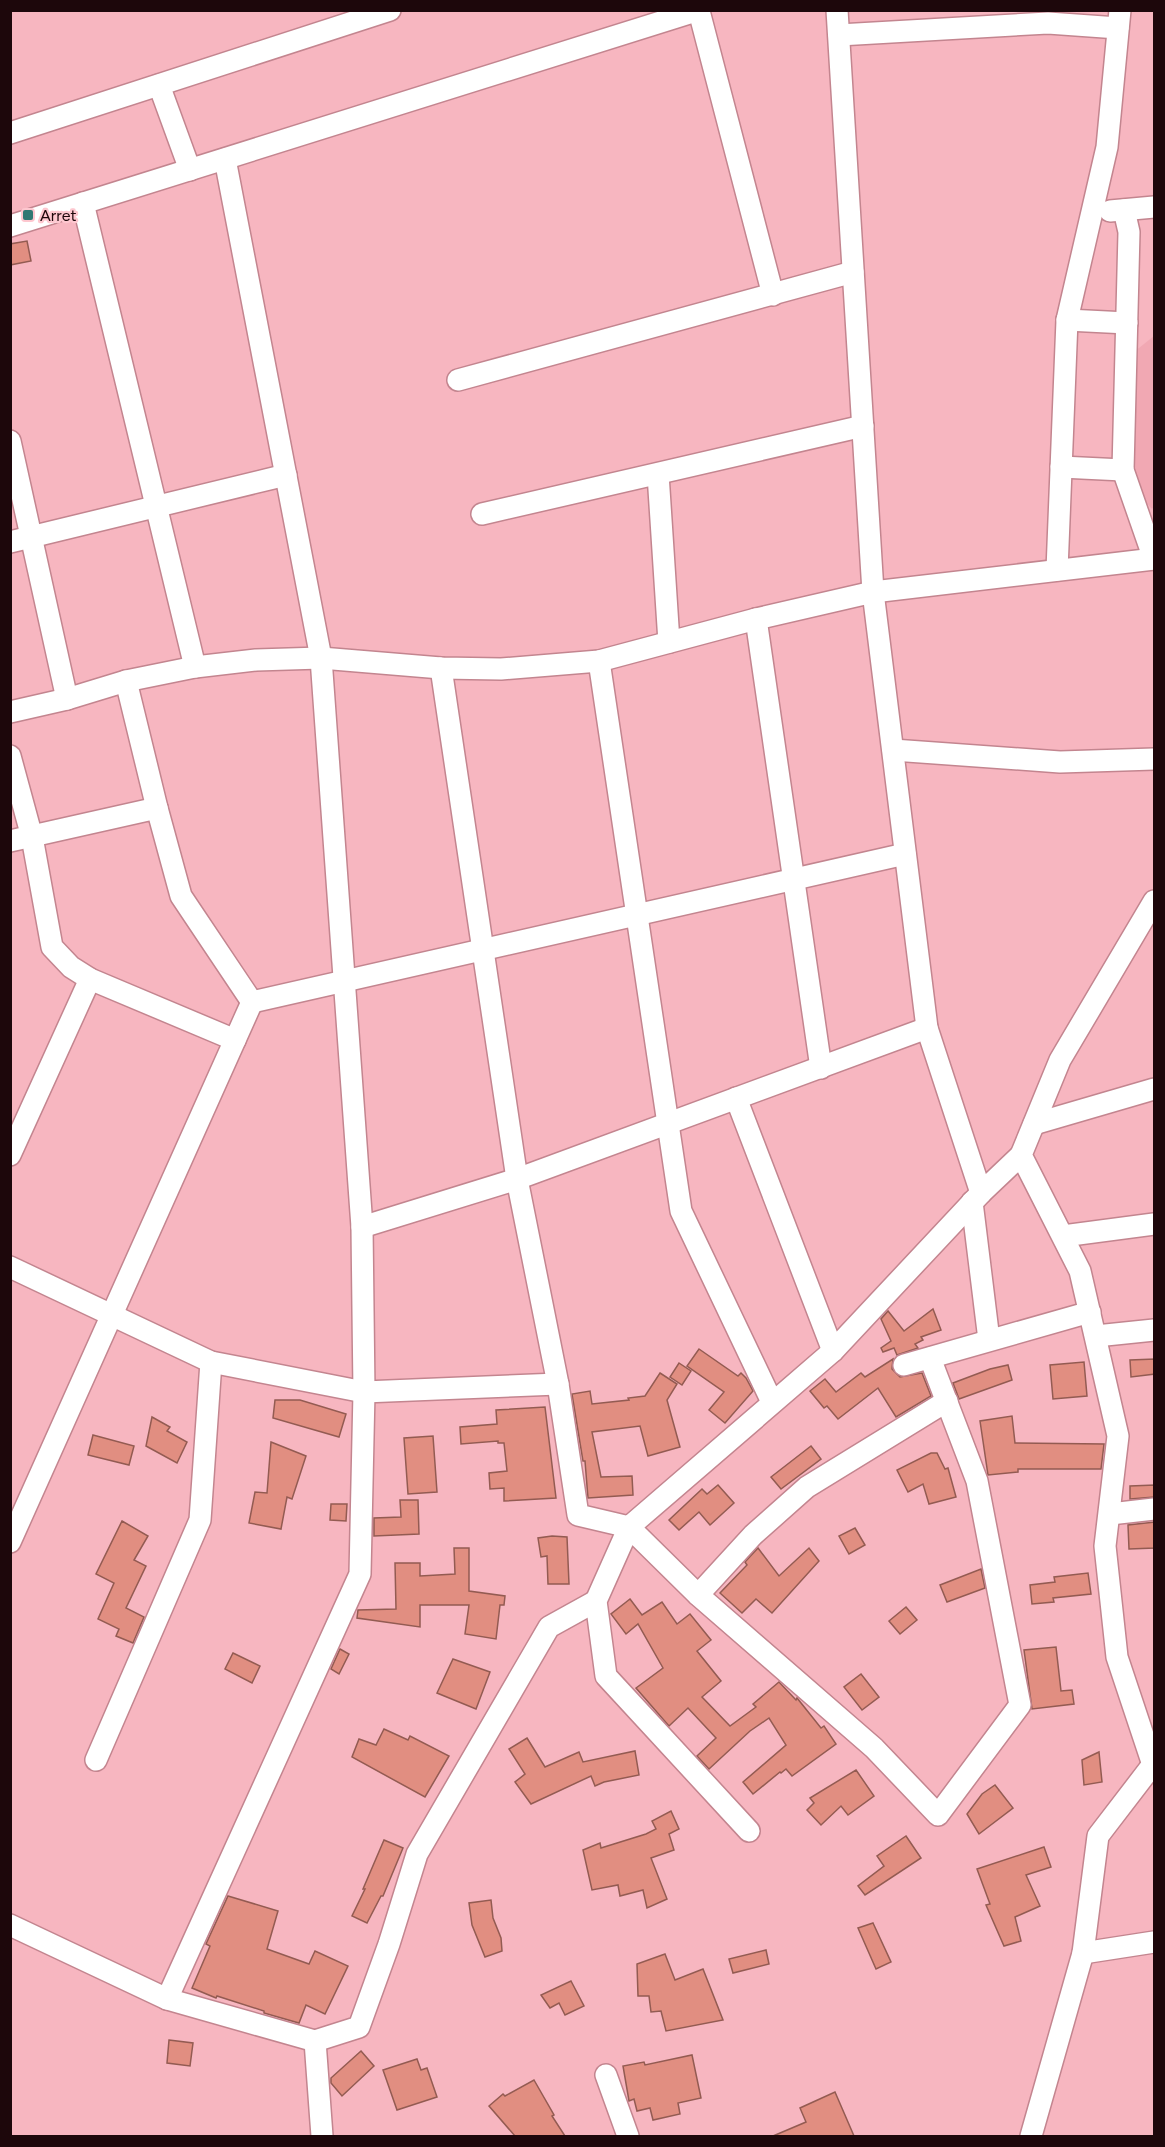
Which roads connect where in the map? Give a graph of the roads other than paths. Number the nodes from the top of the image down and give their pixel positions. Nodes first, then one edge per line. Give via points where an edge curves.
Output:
1 (390, 10) edge
2 (837, 10) edge
3 (699, 11) edge
4 (1119, 19) edge
5 (839, 35) junction
6 (159, 85) junction
7 (10, 133) edge
8 (225, 159) junction
9 (190, 170) junction
10 (83, 203) junction
11 (1155, 207) edge
12 (1124, 210) junction
13 (1091, 213) junction
14 (10, 226) edge
15 (854, 272) junction
16 (773, 295) junction
17 (1067, 320) junction
18 (1127, 323) junction
19 (458, 380) dead end
20 (863, 426) junction
21 (10, 441) edge
22 (1061, 467) junction
23 (1123, 470) junction
24 (658, 474) junction
25 (286, 476) junction
26 (156, 507) junction
27 (482, 514) dead end
28 (32, 537) junction
29 (10, 542) edge
30 (1155, 559) edge
31 (1057, 570) junction
32 (873, 592) junction
33 (756, 619) junction
34 (669, 642) junction
35 (321, 658) junction
36 (599, 661) junction
37 (195, 668) junction
38 (441, 668) junction
39 (126, 681) junction
40 (67, 699) junction
41 (10, 712) edge
42 (893, 750) junction
43 (10, 756) edge
44 (1155, 759) edge
45 (157, 808) junction
46 (32, 837) junction
47 (10, 841) edge
48 (905, 854) junction
49 (794, 879) junction
50 (1155, 901) edge
51 (637, 915) junction
52 (483, 950) junction
53 (90, 979) junction
54 (344, 981) junction
55 (252, 1002) junction
56 (927, 1028) junction
57 (235, 1040) junction
58 (820, 1068) junction
59 (1155, 1089) edge
60 (736, 1098) junction
61 (669, 1123) junction
62 (1034, 1124) junction
63 (10, 1155) edge
64 (1021, 1155) junction
65 (517, 1179) junction
66 (977, 1197) junction
67 (1155, 1224) edge
68 (362, 1227) junction
69 (1063, 1236) junction
70 (10, 1267) edge
71 (1090, 1311) junction
72 (112, 1315) junction
73 (1155, 1330) edge
74 (1096, 1336) junction
75 (989, 1341) junction
76 (833, 1351) junction
77 (930, 1358) junction
78 (211, 1362) junction
79 (904, 1365) dead end
80 (558, 1384) junction
81 (364, 1392) junction
82 (947, 1401) junction
83 (772, 1402) junction
84 (1155, 1509) edge
85 (1110, 1514) junction
86 (629, 1527) junction
87 (10, 1542) edge
88 (698, 1595) junction
89 (596, 1601) junction
90 (96, 1760) dead end
91 (1154, 1764) edge
92 (749, 1831) dead end
93 (13, 1934) edge
94 (1155, 1942) edge
95 (1083, 1953) junction
96 (167, 1999) junction
97 (315, 2042) junction
98 (606, 2075) dead end
99 (322, 2136) edge
100 (628, 2136) edge
101 (1031, 2136) edge

1 - 6 street
2 - 5 street
3 - 8 street
3 - 16 street
4 - 5 street
4 - 13 street via 1107,147
5 - 15 street
6 - 7 street
6 - 9 street
8 - 9 street
8 - 25 street
9 - 10 street
10 - 14 street
10 - 26 street
11 - 12 street
12 - 13 street
12 - 18 street via 1130,232
13 - 17 street
15 - 16 street
15 - 20 street
16 - 19 street
17 - 18 street
17 - 22 street
18 - 23 street
20 - 24 street
20 - 32 street
21 - 28 street
22 - 23 street
22 - 31 street
23 - 30 street
24 - 27 street
24 - 34 street
25 - 26 street
25 - 35 street
26 - 28 street
26 - 37 street
28 - 29 street
28 - 40 street
30 - 31 street
31 - 32 street
32 - 33 street
32 - 42 street
33 - 34 street
33 - 49 street
34 - 36 street
35 - 37 street via 256,660
35 - 38 street
35 - 54 street
36 - 38 street via 501,669
36 - 51 street
37 - 39 street
38 - 52 street
39 - 40 street
39 - 45 street
40 - 41 street
42 - 44 street via 1060,762
42 - 48 street
43 - 46 street
45 - 46 street
45 - 55 street via 181,897
46 - 47 street
46 - 53 street via 52,947
48 - 49 street
48 - 56 street
49 - 51 street
49 - 58 street
50 - 62 street via 1060,1060
51 - 52 street
51 - 61 street
52 - 54 street
52 - 65 street
53 - 57 street
53 - 63 street
54 - 55 street
54 - 68 street
55 - 57 street
56 - 58 street
56 - 66 street
57 - 72 street
58 - 60 street
59 - 62 street
60 - 61 street
60 - 76 street
61 - 65 street
61 - 83 street via 681,1211
62 - 64 street
64 - 66 street
64 - 69 street
65 - 68 street
65 - 80 street
66 - 75 street
66 - 76 street
67 - 69 street
68 - 81 street
69 - 71 street via 1080,1271
70 - 72 street
71 - 74 street
71 - 75 street
72 - 78 street
72 - 87 street
73 - 74 street
74 - 85 street via 1118,1436
75 - 77 street
76 - 83 street
77 - 79 street
77 - 82 street
78 - 81 street
78 - 90 street via 200,1520
80 - 81 street
80 - 86 street via 578,1515
81 - 96 street via 360,1574
82 - 88 street via 807,1487 753,1535
82 - 88 street via 977,1481 1020,1705 938,1815 874,1748
83 - 86 street
84 - 85 street
85 - 91 street via 1105,1546 1117,1657
86 - 88 street
86 - 89 street
89 - 92 street via 606,1676
89 - 97 street via 549,1627 417,1854 358,2027
91 - 95 street via 1098,1836
93 - 96 street
94 - 95 street
95 - 101 street
96 - 97 street
97 - 99 street
98 - 100 street

